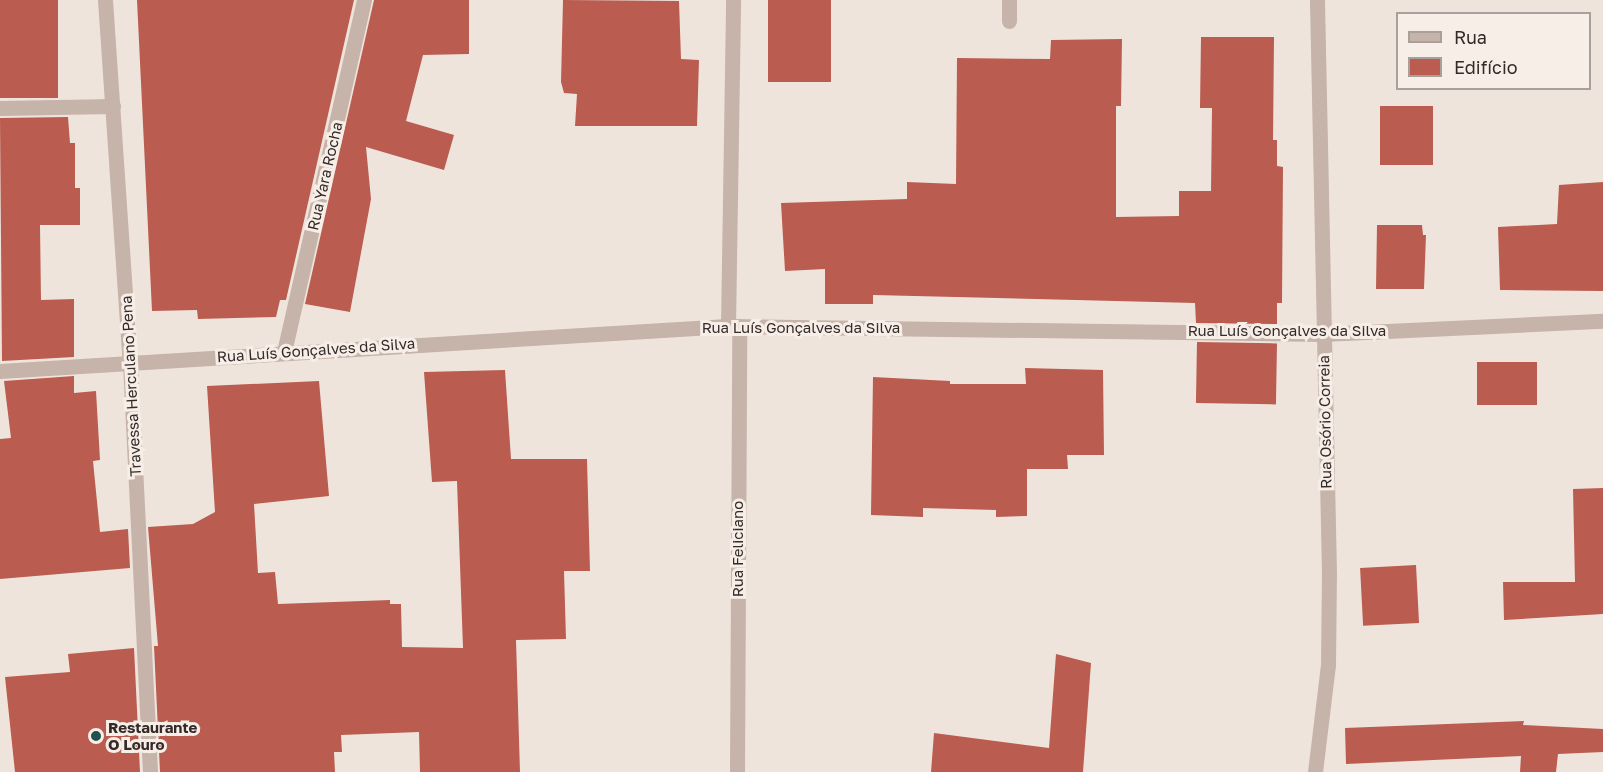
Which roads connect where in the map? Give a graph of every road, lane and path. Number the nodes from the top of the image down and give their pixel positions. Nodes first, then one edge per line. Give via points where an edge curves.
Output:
1 (105, 0) edge
2 (364, 0) edge
3 (733, 0) edge
4 (1009, 0) edge
5 (1317, 0) edge
6 (1009, 21) dead end
7 (114, 106) junction
8 (0, 108) edge
9 (1603, 321) edge
10 (734, 326) junction
11 (1323, 334) junction
12 (284, 352) junction
13 (130, 363) junction
14 (0, 371) edge
15 (150, 772) edge
16 (737, 772) edge
17 (1315, 772) edge

1 - 7 street, Travessa Herculano Pena
2 - 12 street, Rua Yara Rocha
3 - 10 street, Rua Feliciano
4 - 6 street
5 - 11 street, Rua Osório Correia
7 - 8 street
7 - 13 street, Travessa Herculano Pena
9 - 11 street, Rua Luís Gonçalves da Silva
10 - 11 street, Rua Luís Gonçalves da Silva
10 - 12 street, Rua Luís Gonçalves da Silva
10 - 16 street, Rua Feliciano
11 - 17 street, Rua Osório Correia via 1328,665
12 - 13 street, Rua Luís Gonçalves da Silva
13 - 14 street, Rua Luís Gonçalves da Silva
13 - 15 street, Travessa Herculano Pena

